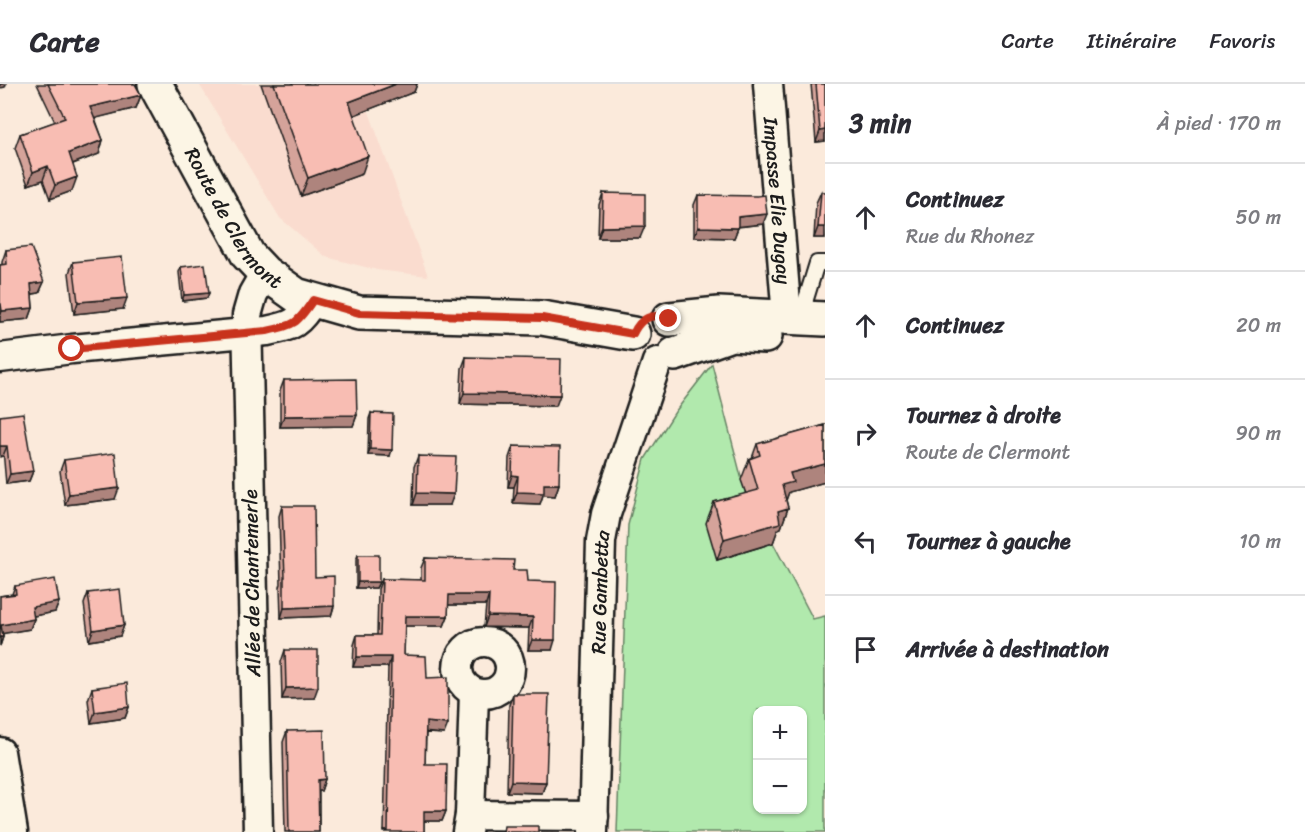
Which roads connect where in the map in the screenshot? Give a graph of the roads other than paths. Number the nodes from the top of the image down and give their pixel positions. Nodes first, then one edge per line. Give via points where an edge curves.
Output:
1 (155, 84) edge
2 (768, 84) edge
3 (825, 263) edge
4 (265, 273) junction
5 (313, 300) junction
6 (669, 319) junction
7 (810, 323) edge
8 (247, 333) junction
9 (633, 334) junction
10 (0, 358) edge
11 (666, 358) junction
12 (474, 693) dead end
13 (0, 752) edge
14 (468, 824) edge
15 (594, 824) edge
16 (14, 832) edge
17 (258, 832) edge

1 - 4 main road, Route de Clermont via 248,255
2 - 7 street, Impasse Elie Dugay
3 - 7 lane via 817,263 806,299
4 - 5 main road, Route de Clermont via 296,295
4 - 8 street, Allée de Chantemerle via 253,294
5 - 8 street via 301,318 288,326
5 - 9 main road, Route de Clermont via 359,313 542,318
6 - 7 main road via 719,314
6 - 9 main road via 647,317
6 - 11 main road via 680,339 679,347
7 - 11 main road via 731,333
8 - 10 street
8 - 17 street, Allée de Chantemerle
9 - 11 main road via 635,348 644,358
11 - 15 street, Rue Gambetta via 606,514 601,541
12 - 14 street
13 - 16 street
14 - 15 street

